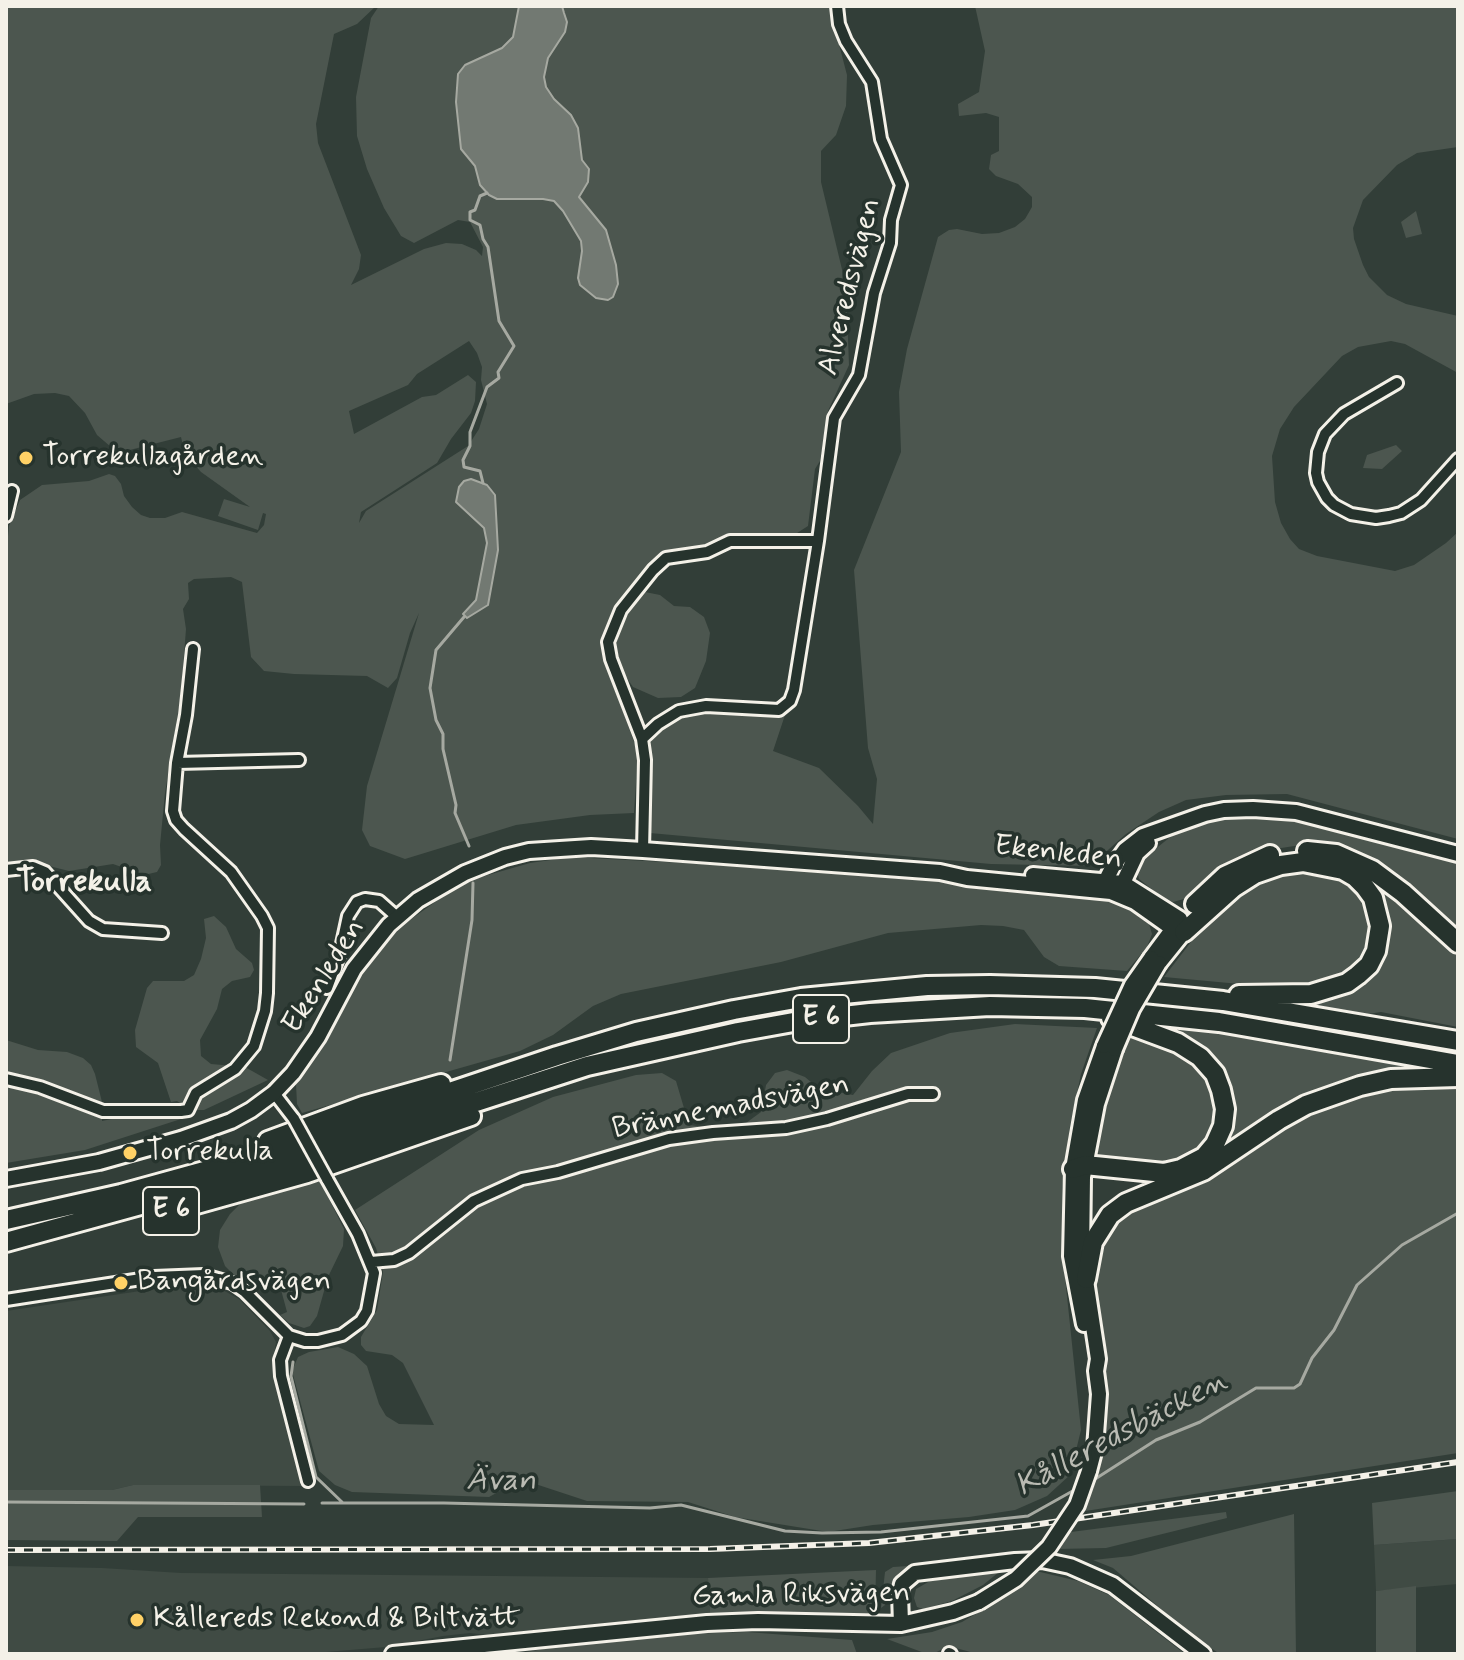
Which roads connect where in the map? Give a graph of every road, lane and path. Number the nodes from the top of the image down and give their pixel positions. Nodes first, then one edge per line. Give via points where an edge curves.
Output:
1 (837, 6) edge
2 (1397, 383) dead end
3 (1458, 459) edge
4 (12, 491) dead end
5 (6, 516) edge
6 (818, 541) junction
7 (193, 649) dead end
8 (642, 739) junction
9 (299, 760) dead end
10 (177, 763) junction
11 (643, 850) junction
12 (1458, 854) edge
13 (6, 870) edge
14 (1113, 885) junction
15 (397, 917) junction
16 (1179, 927) junction
17 (162, 933) dead end
18 (1458, 943) edge
19 (327, 988) dead end
20 (1173, 996) junction
21 (1085, 1008) junction
22 (1458, 1041) edge
23 (1458, 1064) edge
24 (1458, 1077) edge
25 (6, 1079) edge
26 (274, 1093) junction
27 (933, 1094) dead end
28 (1081, 1170) junction
29 (6, 1179) edge
30 (1168, 1184) junction
31 (6, 1220) edge
32 (6, 1242) edge
33 (371, 1262) junction
34 (1086, 1279) junction
35 (6, 1300) edge
36 (289, 1336) junction
37 (1096, 1371) junction
38 (308, 1481) dead end
39 (901, 1624) junction
40 (1200, 1653) edge
41 (393, 1654) edge

1 - 6 street, Alveredsvägen via 846,41 872,82 881,139 901,185 859,375 834,418
2 - 3 street via 1344,414 1325,434 1316,473 1327,498 1351,514 1376,518 1401,513 1421,500
4 - 5 street
6 - 8 street, Alveredsvägen via 794,690 785,708 690,708 669,716
6 - 8 street via 730,541 699,555 666,558 653,570 621,610 608,642
7 - 10 street
8 - 11 street
9 - 10 street
10 - 25 street via 176,820 231,872 268,928 265,1011 251,1052 235,1069 196,1093 188,1110 181,1111 103,1111
11 - 14 street, Ekenleden
11 - 15 street, Ekenleden via 558,847 505,857 440,887
12 - 14 street via 1332,820 1271,809 1224,810 1161,830
13 - 17 street via 33,867 45,872 89,921 103,929
14 - 16 street, Ekenleden
15 - 19 street via 373,898 357,902
15 - 26 street, Ekenleden via 363,955 305,1057
16 - 18 highway via 1225,876 1246,864 1290,851 1315,852 1336,854 1372,870
16 - 20 highway via 1255,874 1303,862 1355,877 1373,898 1380,926 1369,965 1330,989 1311,994
16 - 28 street, Gamla Riksvägen, bridge via 1155,960 1109,1048
20 - 22 highway, E 6
20 - 31 highway, E 6 via 990,985 875,990 734,1010 557,1056 259,1156
21 - 23 highway, E 6 via 1219,1022
21 - 28 highway via 1178,1043 1200,1057 1215,1074 1225,1109 1215,1144 1181,1169
21 - 32 highway, E 6 via 990,1006 856,1014 738,1032 587,1066 461,1120 222,1198
24 - 30 highway via 1391,1079 1331,1095 1279,1120 1203,1171
26 - 29 street, Ekenleden via 231,1121 198,1134 99,1162
26 - 33 street, bridge via 294,1119
27 - 33 street, Brännemadsvägen via 908,1094 786,1128 669,1139 522,1179 474,1201 409,1253
28 - 30 highway
28 - 34 street, Gamla Riksvägen
28 - 37 street, Gamla Riksvägen via 1071,1256
30 - 34 highway via 1110,1215 1093,1242
33 - 36 street via 372,1297 361,1321 330,1339
34 - 37 street, Gamla Riksvägen
35 - 36 street via 154,1277 204,1275 232,1283
36 - 38 street via 280,1360 281,1376
37 - 39 street, Gamla Riksvägen, bridge via 1099,1410 1089,1471 1077,1505 1049,1547 1016,1579 979,1602
39 - 40 street via 902,1584 915,1573 1042,1560 1113,1585
39 - 41 street, Gamla Riksvägen via 707,1623

